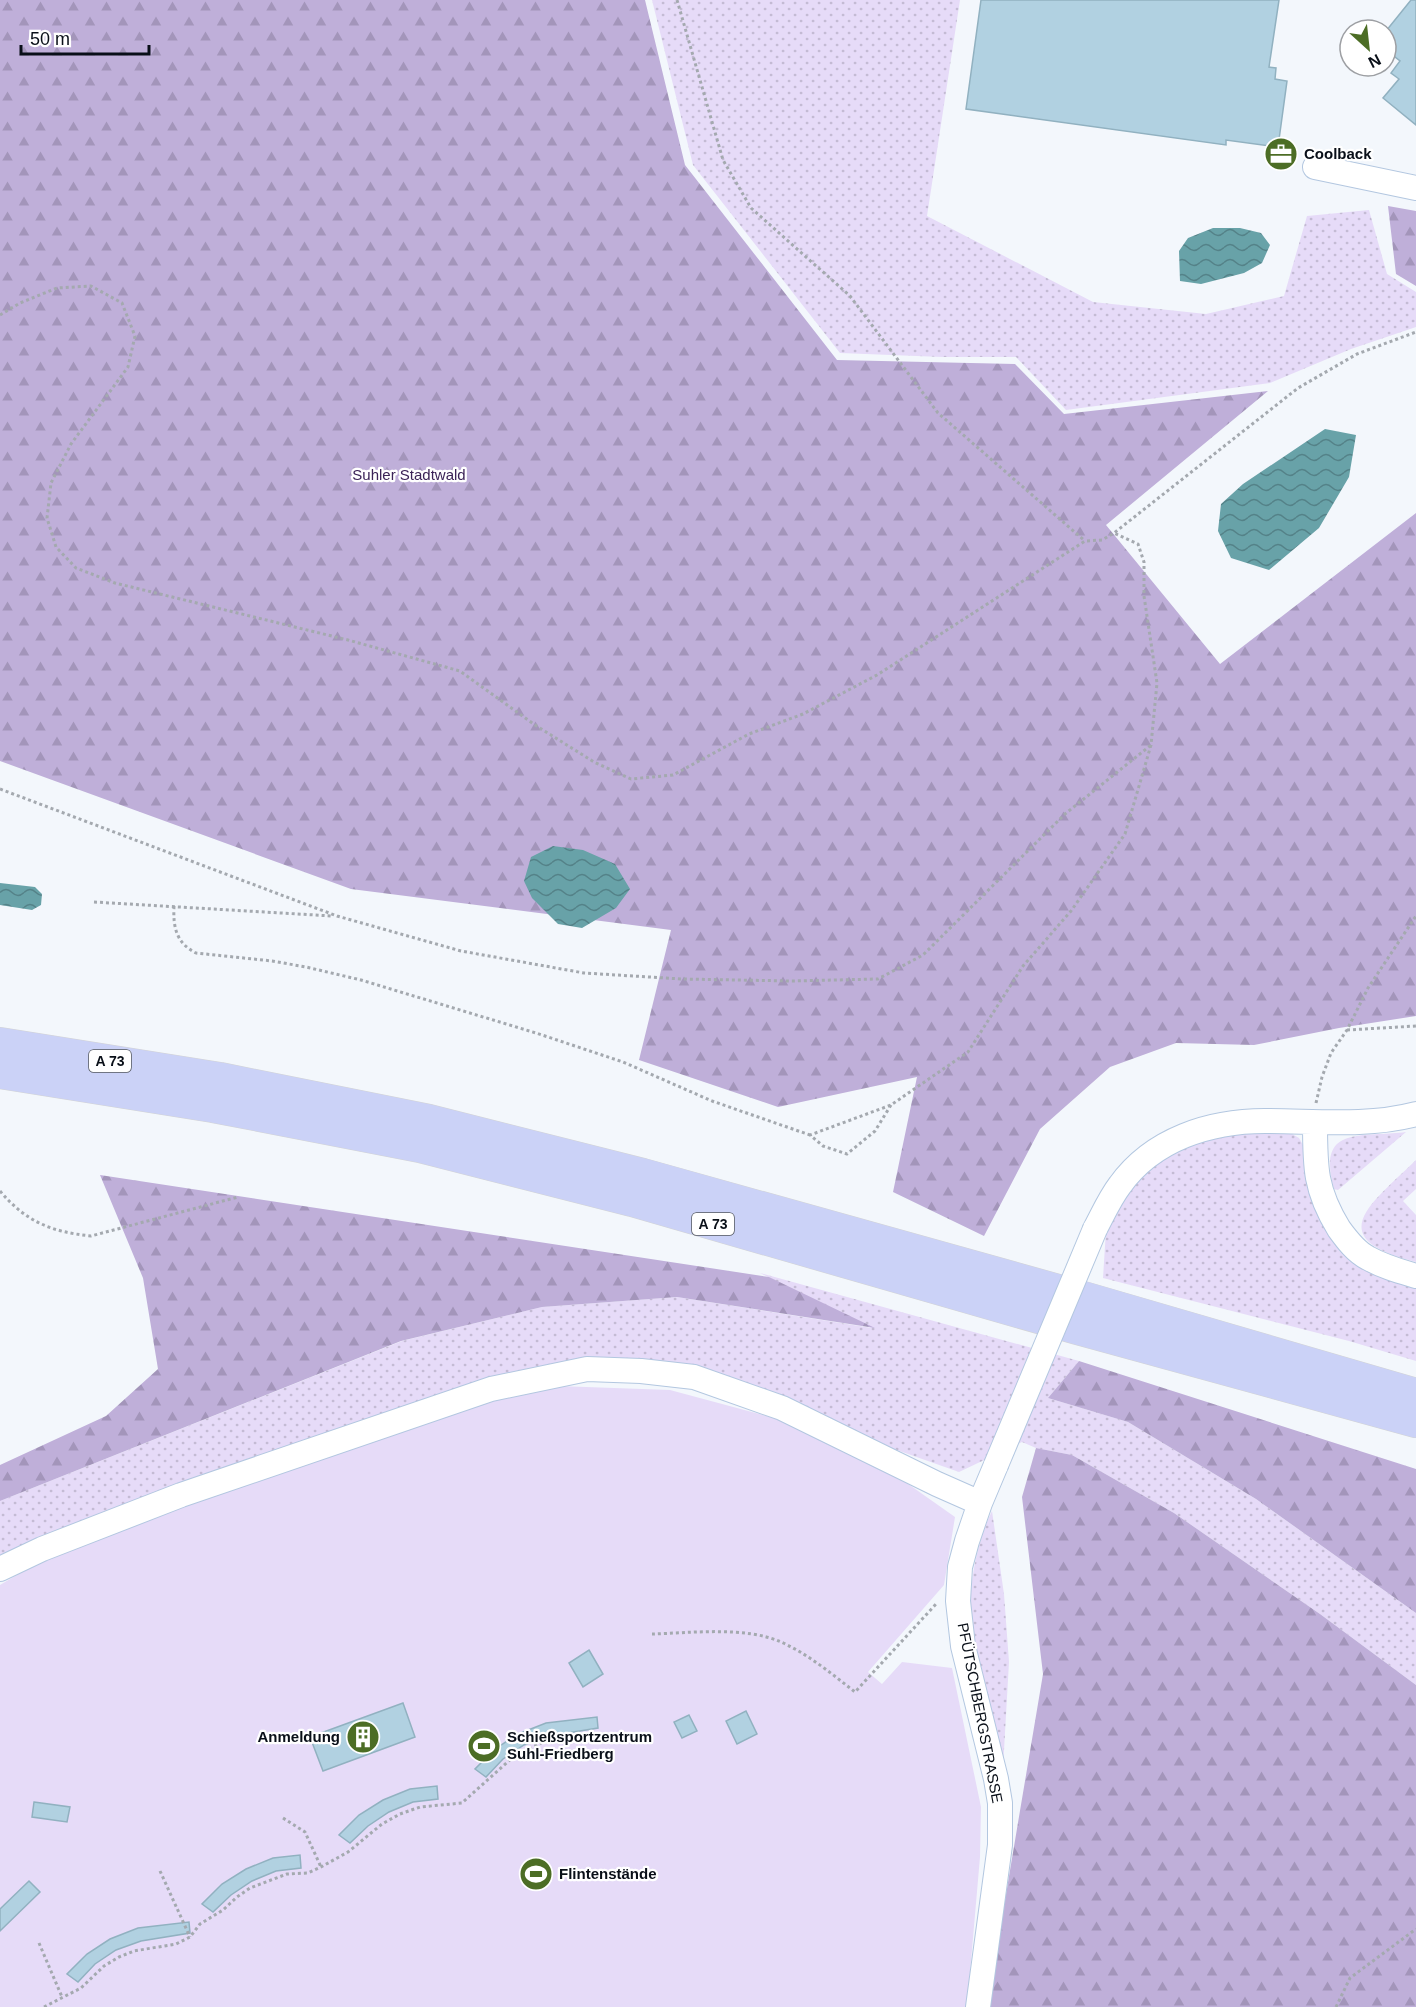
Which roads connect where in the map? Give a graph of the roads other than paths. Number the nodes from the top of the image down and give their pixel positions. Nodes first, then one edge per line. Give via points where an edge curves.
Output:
1 (1315, 167) dead end
2 (1416, 188) edge
3 (0, 1044) edge
4 (0, 1072) edge
5 (1416, 1114) edge
6 (1315, 1123) junction
7 (1416, 1276) edge
8 (1416, 1395) edge
9 (1416, 1421) edge
10 (980, 1503) junction
11 (0, 1569) edge
12 (978, 2007) edge

1 - 2 street
3 - 8 highway, A 73 via 220,1079 429,1121 644,1174
4 - 9 highway, A 73 via 213,1106 420,1146 632,1200
5 - 6 street, PFÜTSCHBERGSTRASSE via 1367,1123
6 - 7 street via 1315,1162 1321,1196 1346,1240 1366,1257
6 - 10 street, PFÜTSCHBERGSTRASSE, bridge via 1263,1121 1204,1128 1181,1136 1137,1164 1095,1229
10 - 11 street via 782,1408 694,1377 587,1369 491,1389 181,1495
10 - 12 street, PFÜTSCHBERGSTRASSE via 962,1558 958,1601 963,1646 1000,1803 1000,1845

